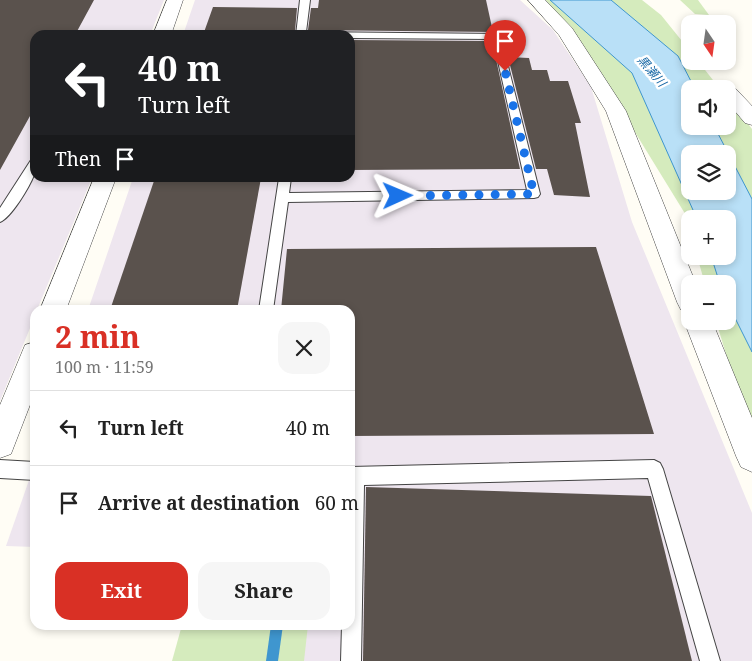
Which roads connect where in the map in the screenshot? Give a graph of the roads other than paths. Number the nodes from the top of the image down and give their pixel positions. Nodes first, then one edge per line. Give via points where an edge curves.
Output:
1 (176, 0) edge
2 (305, 0) edge
3 (536, 0) edge
4 (164, 30) edge
5 (302, 30) edge
6 (355, 35) edge
7 (736, 101) edge
8 (752, 118) edge
9 (30, 171) edge
10 (103, 182) edge
11 (284, 182) edge
12 (282, 198) junction
13 (0, 217) edge
14 (681, 279) edge
15 (55, 305) edge
16 (267, 305) edge
17 (702, 330) edge
18 (30, 367) edge
19 (0, 443) edge
20 (752, 456) edge
21 (0, 469) edge
22 (30, 471) edge
23 (355, 476) edge
24 (351, 630) edge
25 (351, 661) edge
26 (710, 661) edge

1 - 4 street
2 - 5 lane
3 - 14 street via 566,32 616,111
6 - 12 lane via 496,36 534,194
7 - 8 street
9 - 13 lane
10 - 15 street
11 - 12 lane
12 - 16 lane
17 - 20 street
18 - 19 street
21 - 22 lane
23 - 26 lane via 654,469
24 - 25 lane

